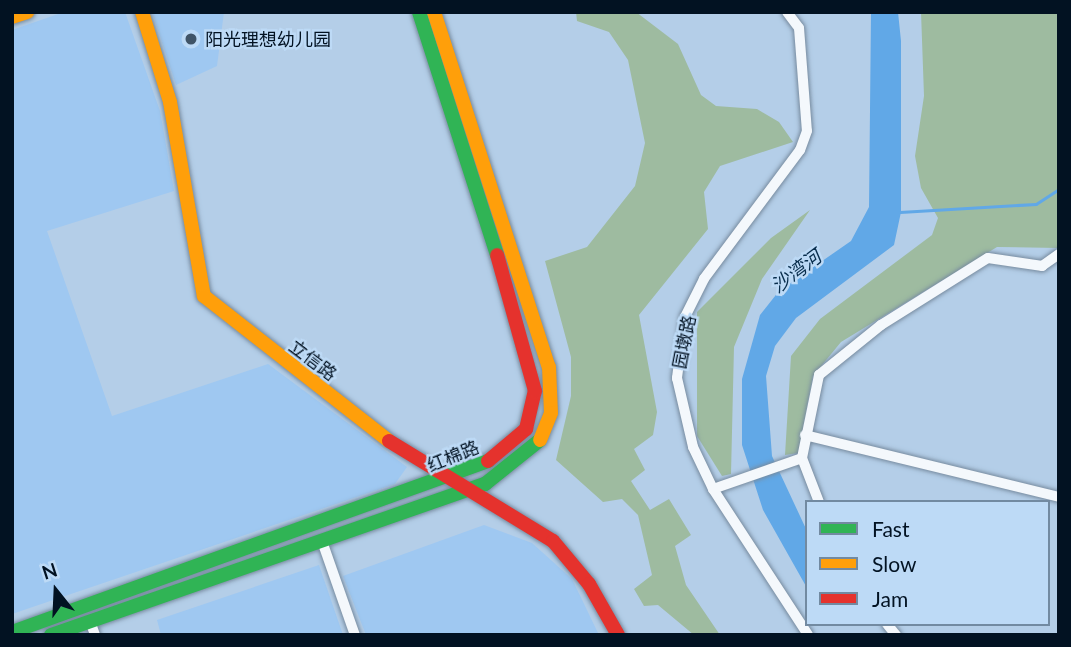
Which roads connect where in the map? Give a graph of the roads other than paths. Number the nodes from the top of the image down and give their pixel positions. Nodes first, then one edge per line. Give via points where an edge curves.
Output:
1 (27, 12) edge
2 (142, 12) edge
3 (419, 12) edge
4 (434, 12) edge
5 (787, 12) edge
6 (12, 17) edge
7 (1059, 254) edge
8 (805, 435) junction
9 (802, 458) junction
10 (446, 481) junction
11 (713, 489) junction
12 (463, 492) junction
13 (1059, 497) edge
14 (818, 500) edge
15 (323, 541) junction
16 (93, 628) edge
17 (12, 632) edge
18 (51, 635) edge
19 (355, 635) edge
20 (618, 635) edge
21 (808, 635) edge

1 - 6 main road
2 - 10 main road, 立信路 via 170,102 204,296
3 - 10 main road, 红棉路 via 535,391 526,429 512,447
4 - 12 main road, 红棉路 via 544,348 552,391 537,447 504,475
5 - 11 street, 园墩路 via 799,28 807,94 803,141 704,279 685,317 677,378 693,447
7 - 8 street via 1042,266 988,258 881,325 819,375
8 - 9 street
8 - 13 street
9 - 11 street
9 - 14 street
10 - 12 main road, 立信路
10 - 17 main road, 红棉路
11 - 21 street, 园墩路
12 - 15 main road, 红棉路
12 - 20 main road, 立信路 via 553,541 589,584
15 - 16 main road, 红棉路
15 - 19 street
16 - 18 main road, 红棉路

